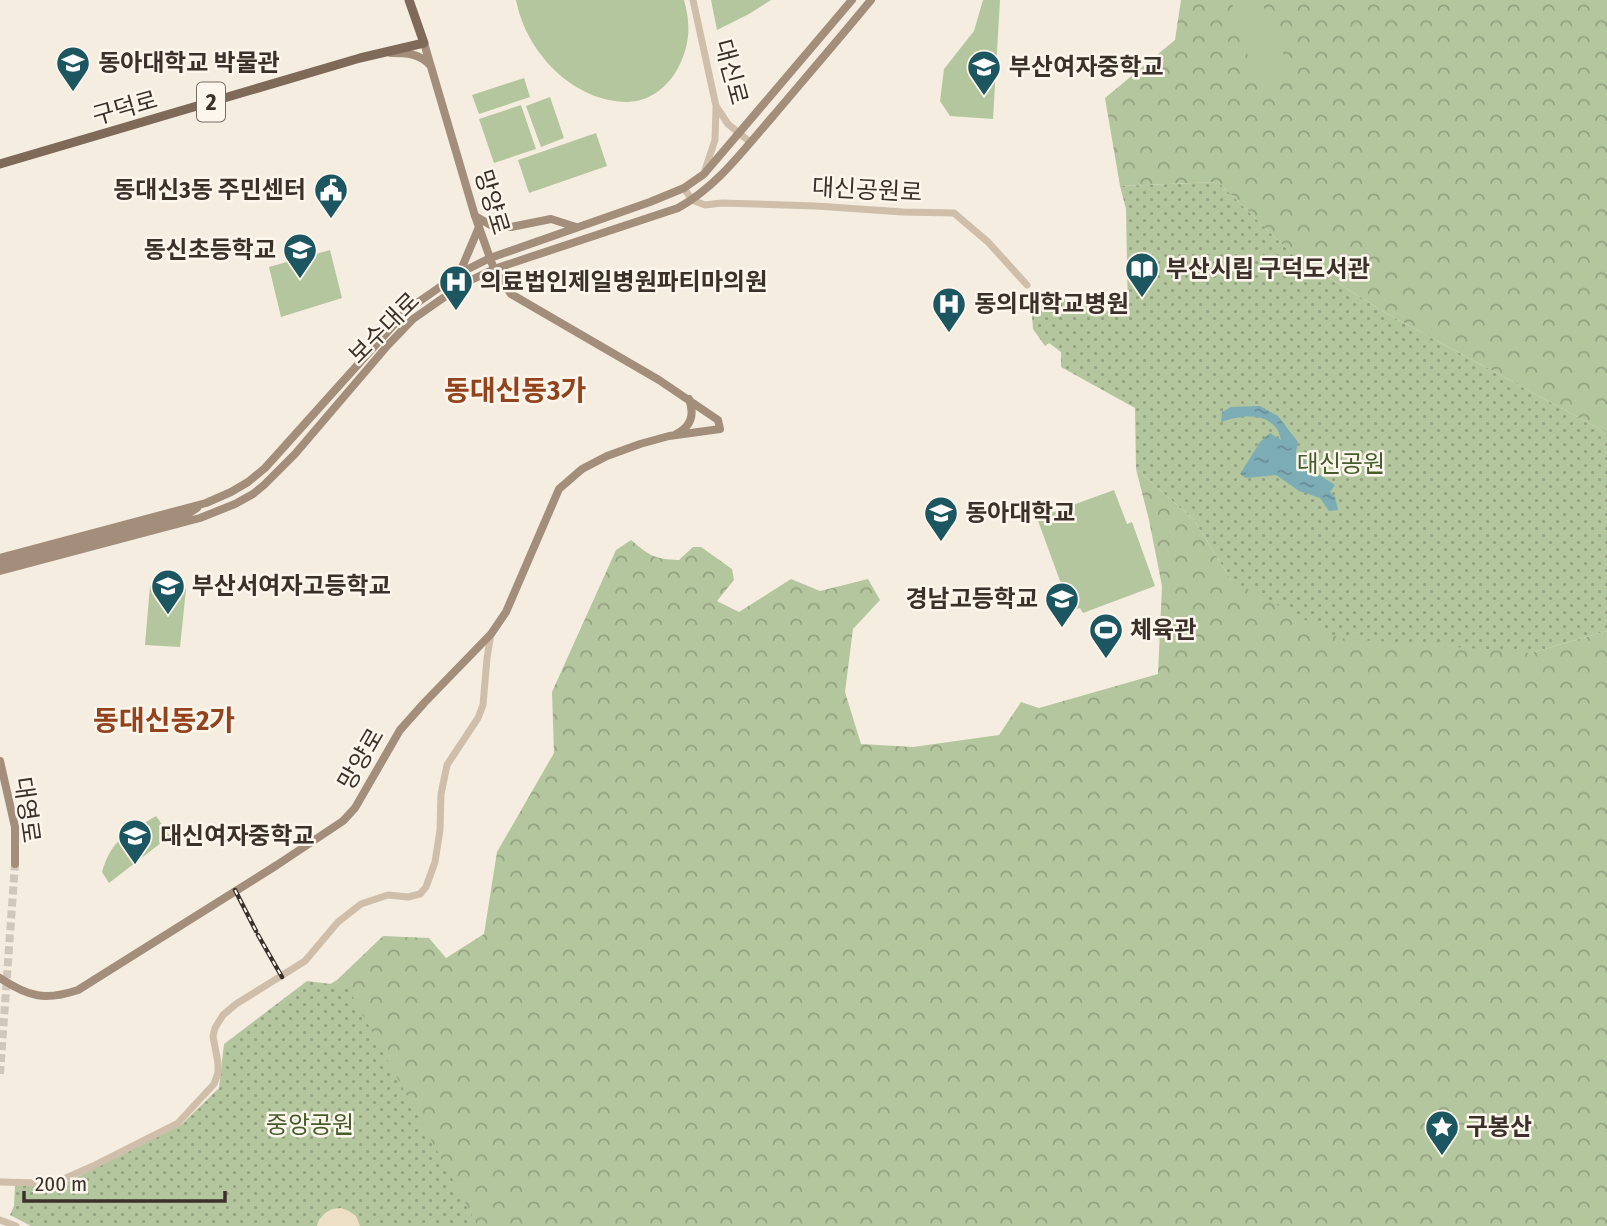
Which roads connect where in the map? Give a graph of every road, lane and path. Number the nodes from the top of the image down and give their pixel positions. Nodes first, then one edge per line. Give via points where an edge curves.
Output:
1 (409, 0) edge
2 (693, 0) edge
3 (852, 0) edge
4 (871, 0) edge
5 (424, 43) junction
6 (381, 53) junction
7 (430, 65) junction
8 (716, 106) junction
9 (738, 133) junction
10 (751, 142) junction
11 (0, 164) edge
12 (704, 174) junction
13 (684, 188) junction
14 (692, 200) junction
15 (475, 216) junction
16 (479, 227) junction
17 (577, 227) junction
18 (490, 258) junction
19 (494, 269) junction
20 (460, 273) junction
21 (1027, 285) dead end
22 (373, 346) junction
23 (381, 354) junction
24 (689, 400) junction
25 (669, 436) junction
26 (206, 503) junction
27 (0, 558) edge
28 (0, 569) edge
29 (491, 634) junction
30 (0, 761) edge
31 (15, 864) tunnel mouth
32 (0, 978) edge
33 (0, 1182) edge
34 (0, 1220) edge
35 (16, 1226) edge

1 - 5 main road, 망양로
2 - 8 street, 대신로
3 - 9 main road, 보수대로
4 - 10 main road, 보수대로
5 - 6 main road, 구덕로 / 2
5 - 7 main road, 망양로
6 - 7 main road via 411,54
6 - 11 main road, 구덕로 / 2
7 - 15 main road, 망양로
8 - 9 street, 대신로
8 - 12 street via 715,141
9 - 10 street, 대신로
9 - 12 main road, 보수대로
10 - 14 main road, 보수대로
12 - 13 main road, 보수대로
13 - 14 street
13 - 17 main road, 보수대로
14 - 19 main road, 보수대로
14 - 21 street, 대신공원로 via 705,205 954,213
15 - 16 main road, 망양로
15 - 17 main road via 494,227 551,219
16 - 18 main road, 망양로
16 - 20 main road
17 - 18 main road, 보수대로
18 - 19 main road, 망양로
18 - 20 main road, 보수대로
19 - 23 main road, 보수대로 via 463,284 413,319
19 - 24 main road, 망양로 via 511,294
20 - 22 main road, 보수대로 via 407,310
22 - 23 main road via 385,344
22 - 26 main road, 보수대로 via 265,468
23 - 28 main road, 보수대로 via 295,454 253,494 200,518
24 - 25 main road, 망양로 via 690,423
24 - 25 main road, 망양로 via 718,420 720,429
25 - 29 main road, 망양로 via 607,456 559,489 506,612
26 - 27 main road, 보수대로
26 - 28 main road via 185,516 7,562
29 - 32 main road, 망양로 via 400,730 343,821 78,990 40,997
29 - 33 street via 483,705 447,765 435,862 420,894 388,895 362,904 338,922 305,961 223,1015 215,1028 218,1073 214,1084 178,1123 59,1181
30 - 31 main road, 대영로 via 15,827
34 - 35 street

